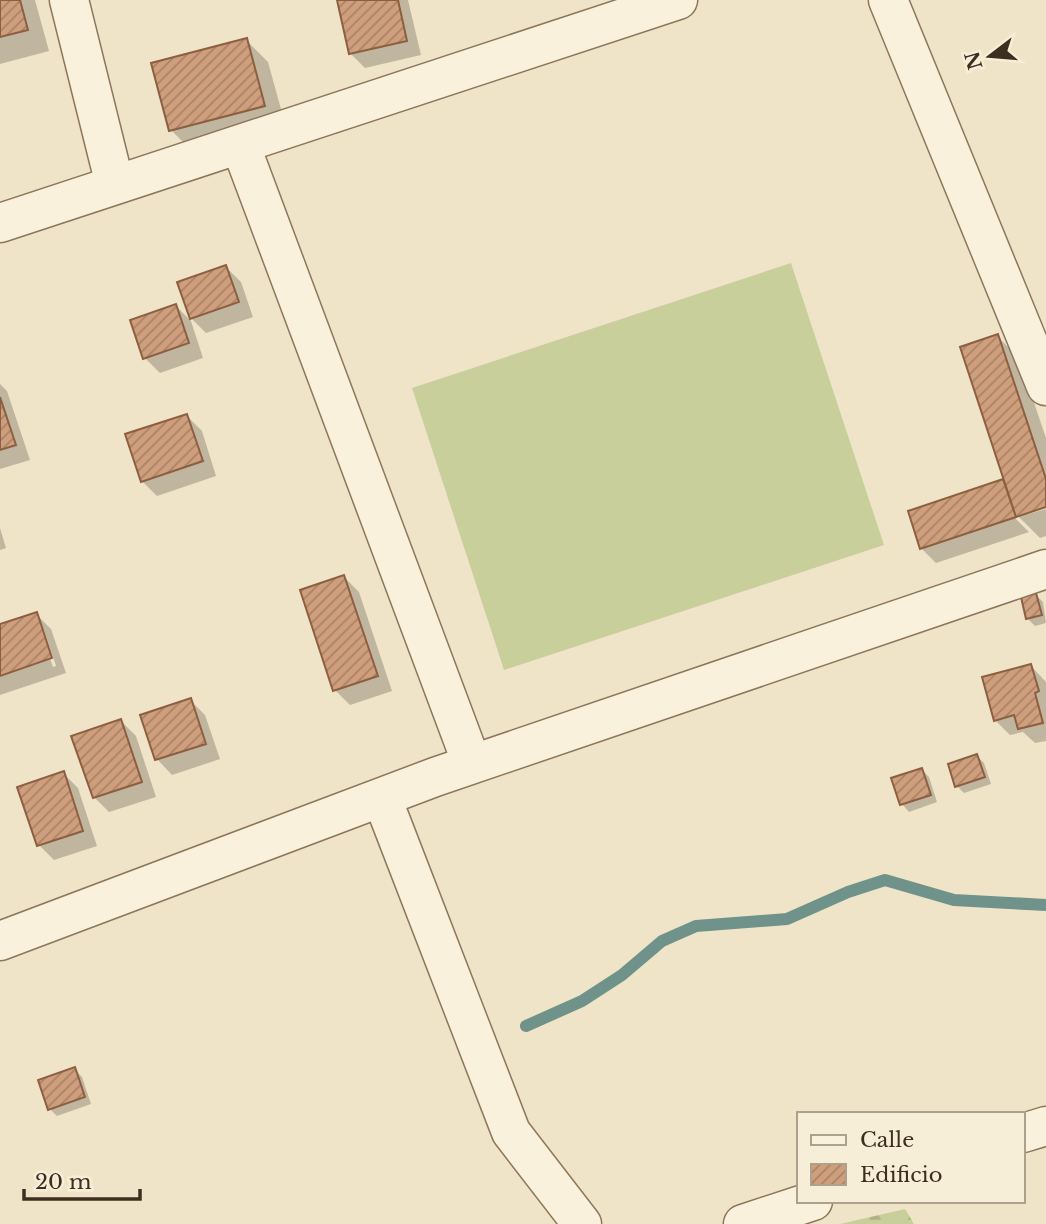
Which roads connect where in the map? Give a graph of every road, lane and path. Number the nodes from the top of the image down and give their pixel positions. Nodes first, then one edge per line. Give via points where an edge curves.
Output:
1 (69, 0) edge
2 (678, 0) edge
3 (888, 0) edge
4 (593, 13) edge
5 (240, 144) junction
6 (116, 185) junction
7 (0, 223) edge
8 (1046, 386) edge
9 (1046, 569) edge
10 (472, 764) junction
11 (382, 798) junction
12 (0, 941) edge
13 (1046, 1126) edge
14 (1025, 1132) edge
15 (807, 1203) edge
16 (582, 1224) edge
17 (743, 1224) edge

1 - 6 street
2 - 4 street
3 - 8 street
4 - 5 street
5 - 6 street
5 - 10 street
6 - 7 street
9 - 10 street
10 - 11 street
11 - 12 street
11 - 16 street via 511,1132
13 - 14 street
15 - 17 street

